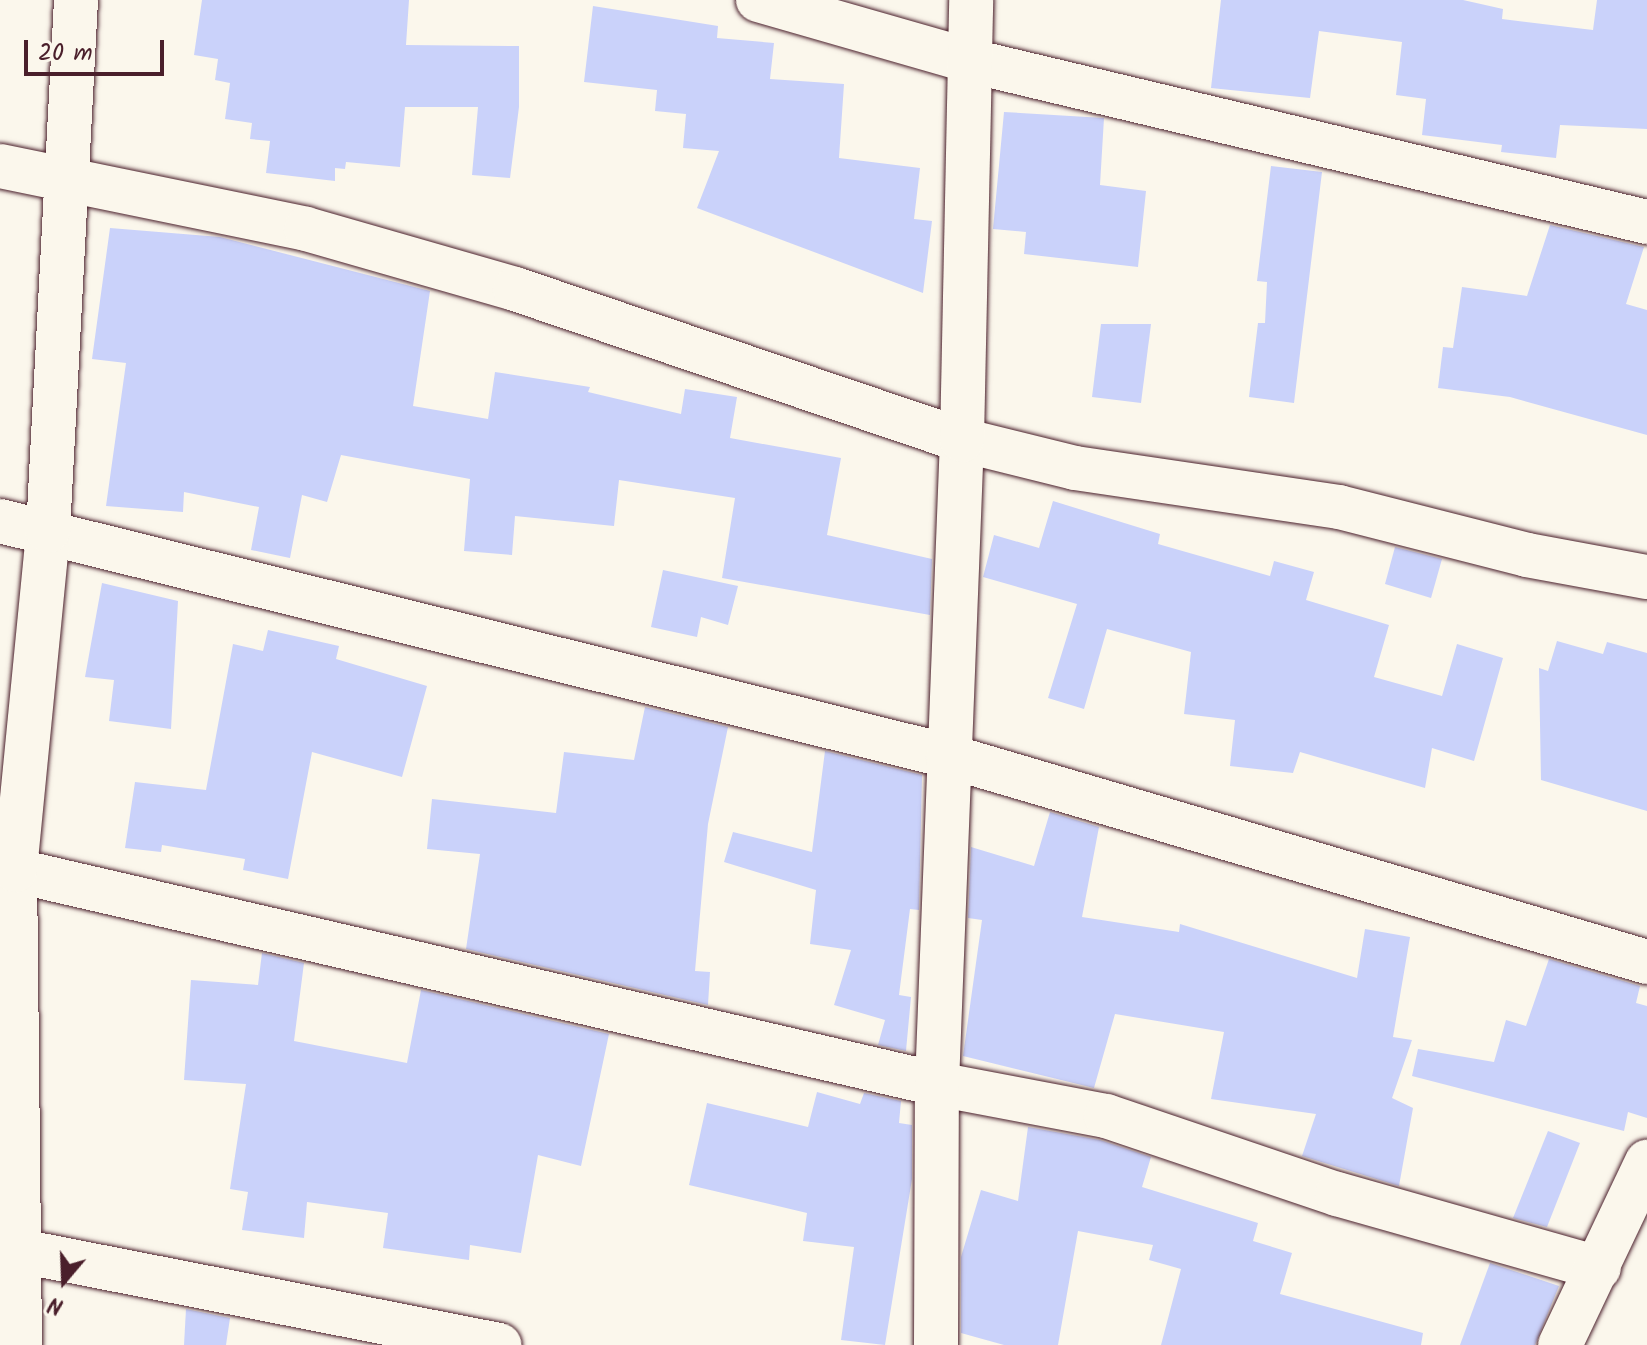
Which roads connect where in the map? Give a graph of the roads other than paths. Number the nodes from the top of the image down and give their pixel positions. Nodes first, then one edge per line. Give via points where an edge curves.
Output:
1 (76, 0) edge
2 (758, 0) edge
3 (971, 0) edge
4 (971, 61) junction
5 (0, 166) edge
6 (70, 183) junction
7 (1647, 222) edge
8 (962, 440) junction
9 (0, 521) edge
10 (48, 531) junction
11 (1647, 577) edge
12 (948, 756) junction
13 (8, 868) edge
14 (1647, 962) edge
15 (937, 1084) junction
16 (1647, 1162) edge
17 (11, 1249) edge
18 (1599, 1268) junction
19 (20, 1345) edge
20 (499, 1345) edge
21 (936, 1345) edge
22 (1560, 1345) edge

1 - 6 street
2 - 4 street
3 - 4 street
4 - 7 street
4 - 8 street
5 - 6 street
6 - 8 street via 321,233 515,289
6 - 10 street
8 - 11 street via 1075,468 1339,507 1527,555
8 - 12 street
9 - 10 street
10 - 12 street
10 - 13 street
12 - 14 street
12 - 15 street
13 - 15 street
13 - 17 street
15 - 18 street via 1106,1116 1337,1194
15 - 21 street
16 - 18 street
17 - 19 street
17 - 20 street
18 - 22 street

